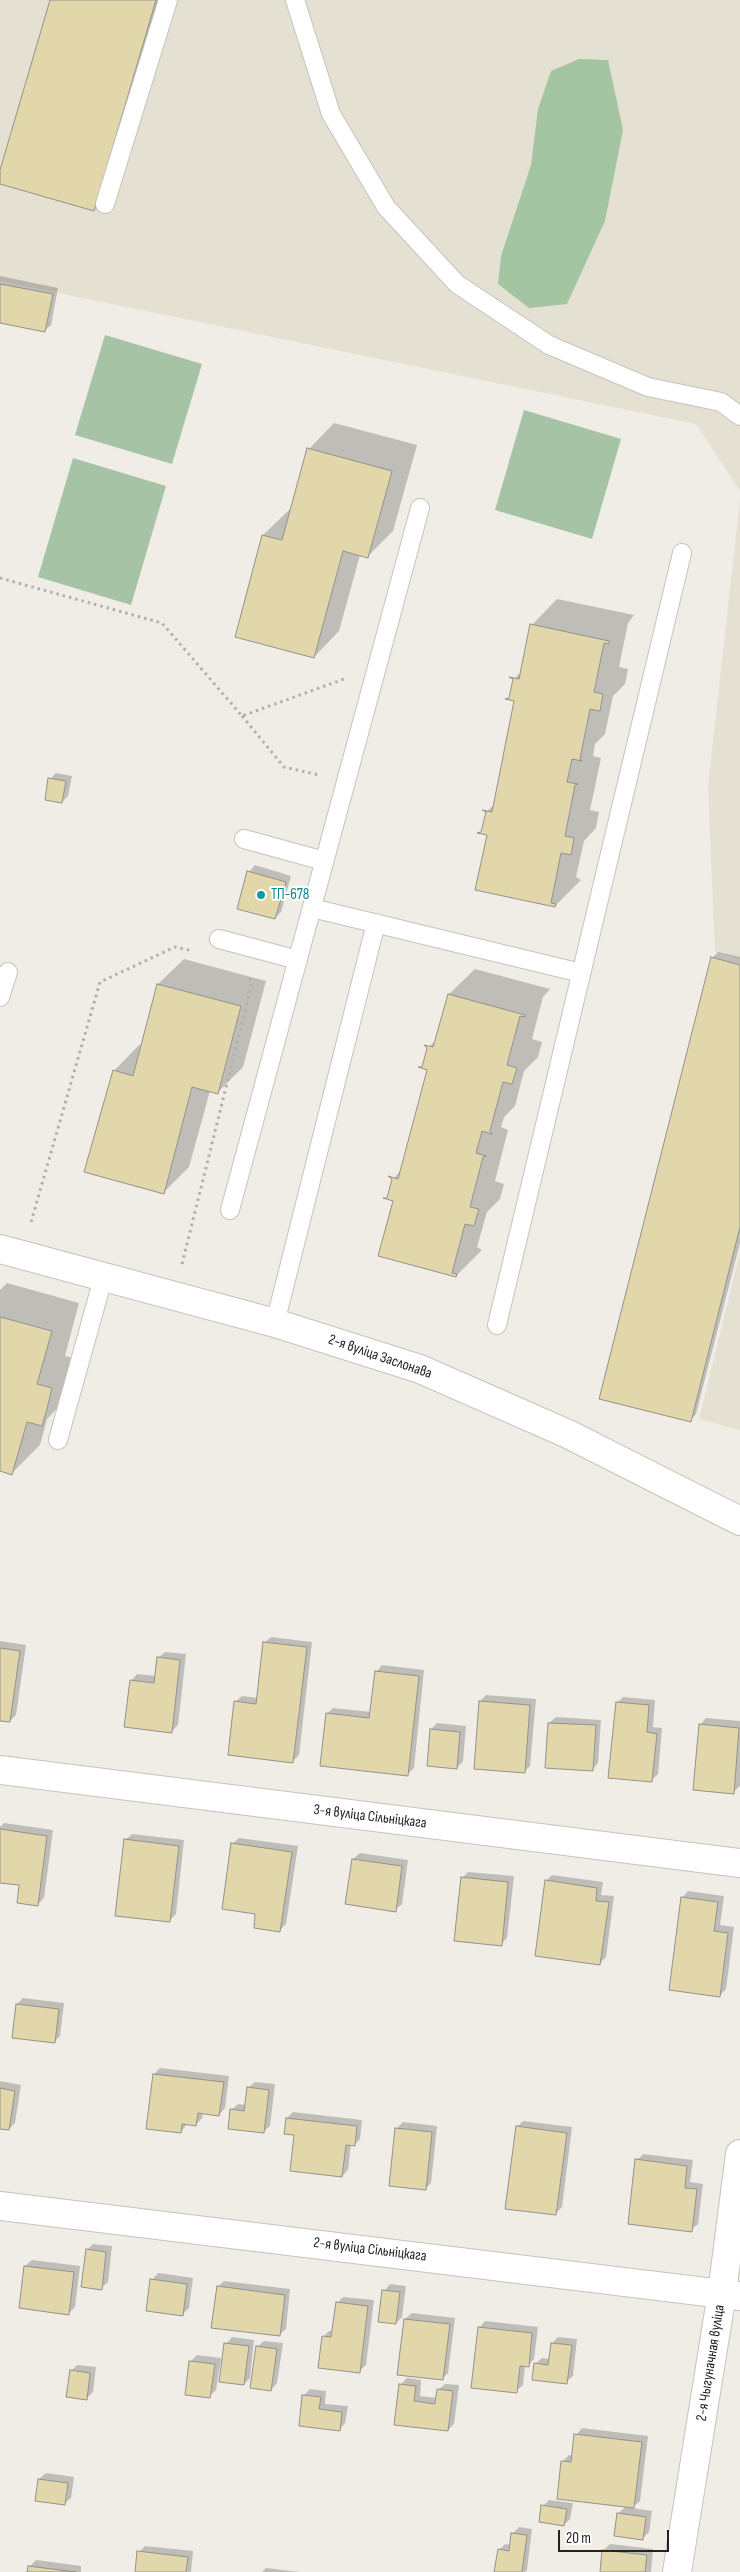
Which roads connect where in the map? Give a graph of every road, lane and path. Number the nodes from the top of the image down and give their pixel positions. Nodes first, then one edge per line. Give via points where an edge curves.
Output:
1 (168, 0) edge
2 (295, 0) edge
3 (105, 204) dead end
4 (740, 416) edge
5 (420, 508) dead end
6 (682, 553) dead end
7 (0, 578) edge
8 (351, 677) dead end
9 (242, 716) junction
10 (323, 776) dead end
11 (244, 839) dead end
12 (324, 862) junction
13 (312, 908) junction
14 (376, 923) junction
15 (219, 939) dead end
16 (203, 953) dead end
17 (298, 960) junction
18 (8, 972) dead end
19 (581, 973) junction
20 (248, 976) dead end
21 (0, 997) edge
22 (230, 1210) dead end
23 (28, 1230) dead end
24 (0, 1249) edge
25 (180, 1273) dead end
26 (104, 1275) junction
27 (275, 1323) junction
28 (497, 1325) dead end
29 (58, 1440) dead end
30 (740, 1521) edge
31 (0, 1770) edge
32 (740, 1863) edge
33 (740, 2154) edge
34 (0, 2206) edge
35 (731, 2294) edge
36 (677, 2572) edge

1 - 3 lane
2 - 4 lane via 330,114 386,207 457,284 549,344 648,387 721,402
5 - 12 lane
6 - 19 lane
7 - 9 path via 162,622
8 - 9 path
9 - 10 path via 284,767
11 - 12 lane
12 - 13 lane
13 - 14 lane
13 - 17 lane
14 - 19 lane
14 - 27 lane
15 - 17 lane
16 - 23 path via 175,947 100,982
17 - 22 lane
18 - 21 lane
19 - 28 lane
20 - 25 path via 252,983
24 - 26 street, 2-я вуліца Заслонава
26 - 27 street, 2-я вуліца Заслонава
26 - 29 lane
27 - 30 street, 2-я вуліца Заслонава via 420,1369 568,1434
31 - 32 street, 3-я вуліца Сільніцкага
33 - 35 street, 2-я Чыгуначная вуліца
34 - 35 street, 2-я вуліца Сільніцкага
35 - 36 street, 2-я Чыгуначная вуліца

